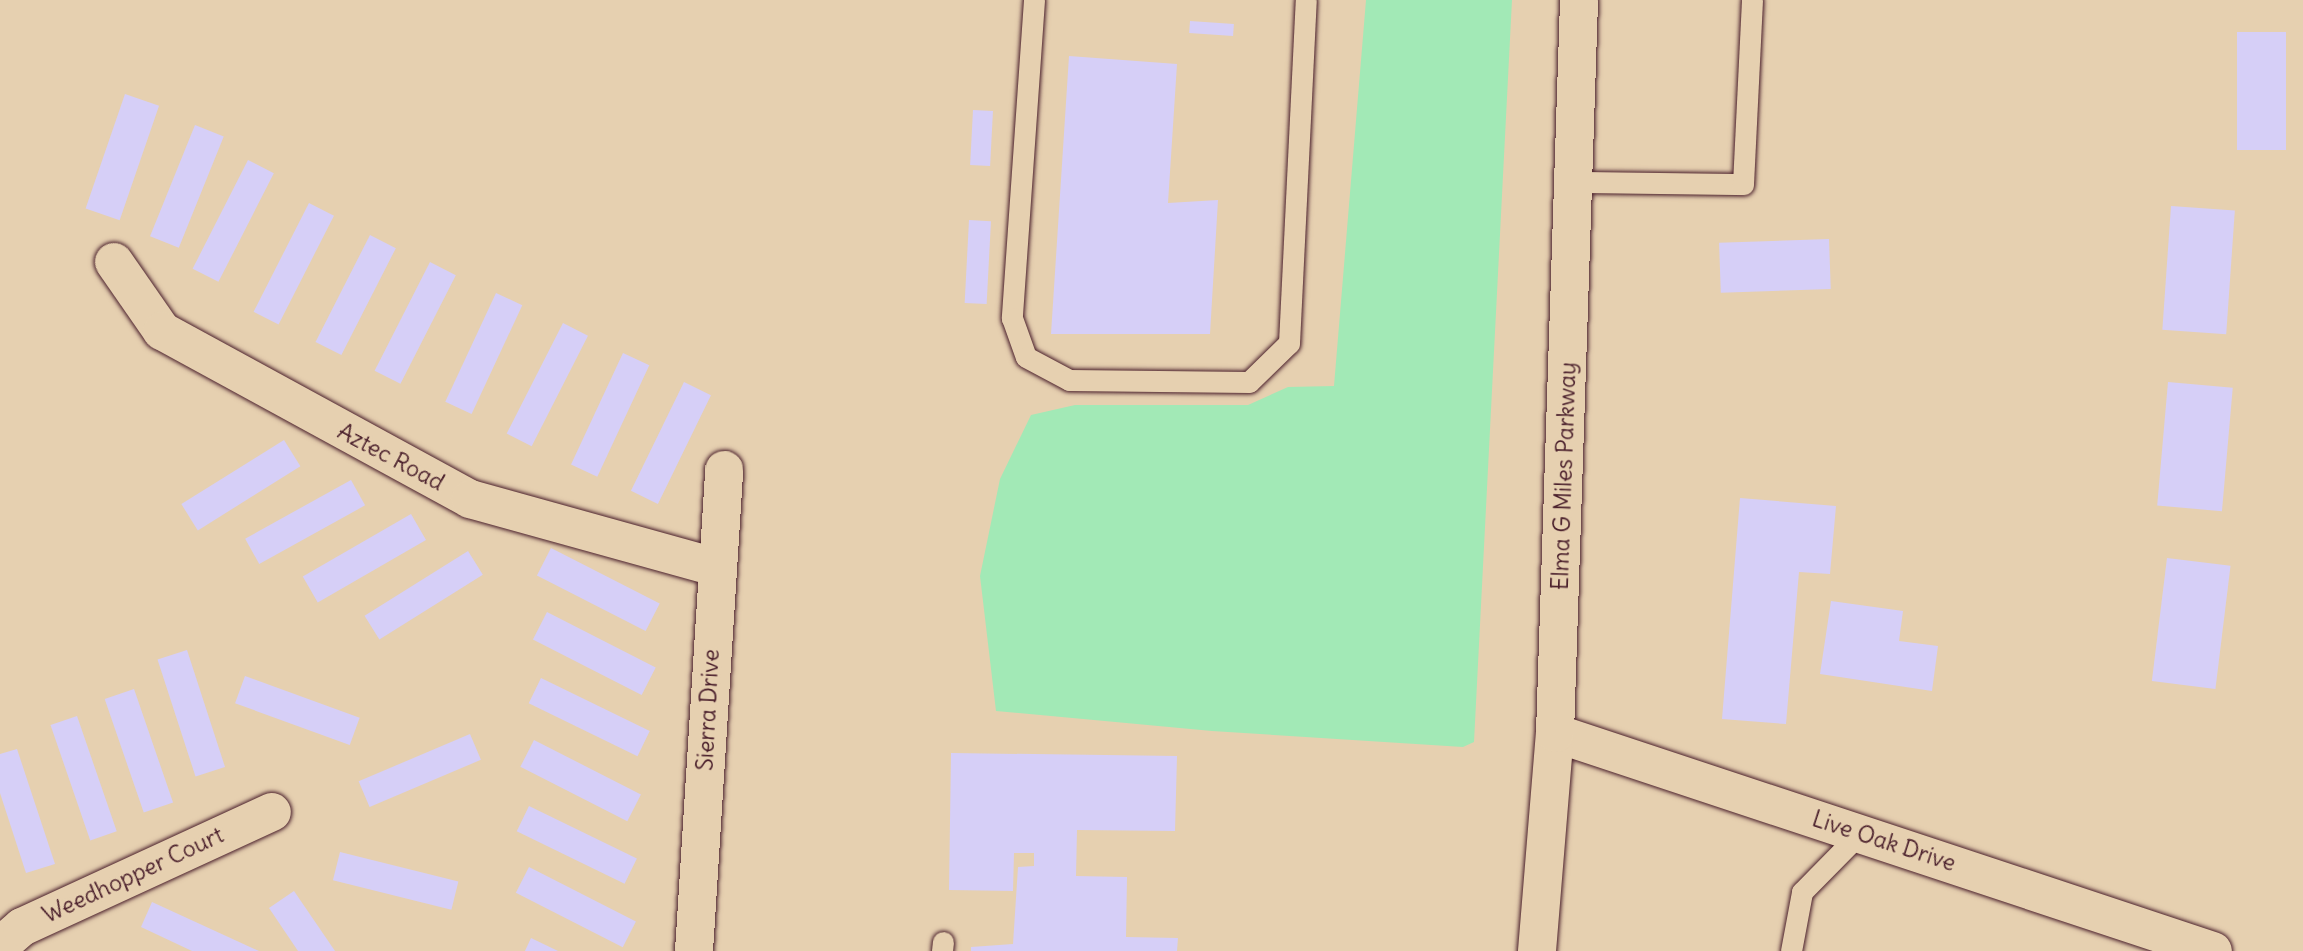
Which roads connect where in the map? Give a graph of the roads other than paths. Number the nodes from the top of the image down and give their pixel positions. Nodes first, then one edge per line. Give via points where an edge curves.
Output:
1 (1034, 0) edge
2 (1306, 0) edge
3 (1579, 0) edge
4 (1752, 0) edge
5 (1575, 182) junction
6 (114, 262) dead end
7 (724, 470) dead end
8 (716, 567) junction
9 (1555, 733) junction
10 (272, 812) dead end
11 (1860, 833) junction
12 (0, 946) edge
13 (694, 951) edge
14 (1537, 951) edge
15 (1791, 951) edge
16 (2213, 951) edge

1 - 2 lane via 1012,318 1026,357 1069,380 1249,382 1289,343
3 - 5 street, Elma G Miles Parkway
4 - 5 lane via 1743,184
5 - 9 street, Elma G Miles Parkway
6 - 8 street, Aztec Road via 162,331 470,499
7 - 8 street, Sierra Drive
8 - 13 street, Sierra Drive
9 - 11 street, Live Oak Drive
9 - 14 street, Elma G Miles Parkway
10 - 12 street, Weedhopper Court via 22,927
11 - 15 lane via 1802,892
11 - 16 street, Live Oak Drive

